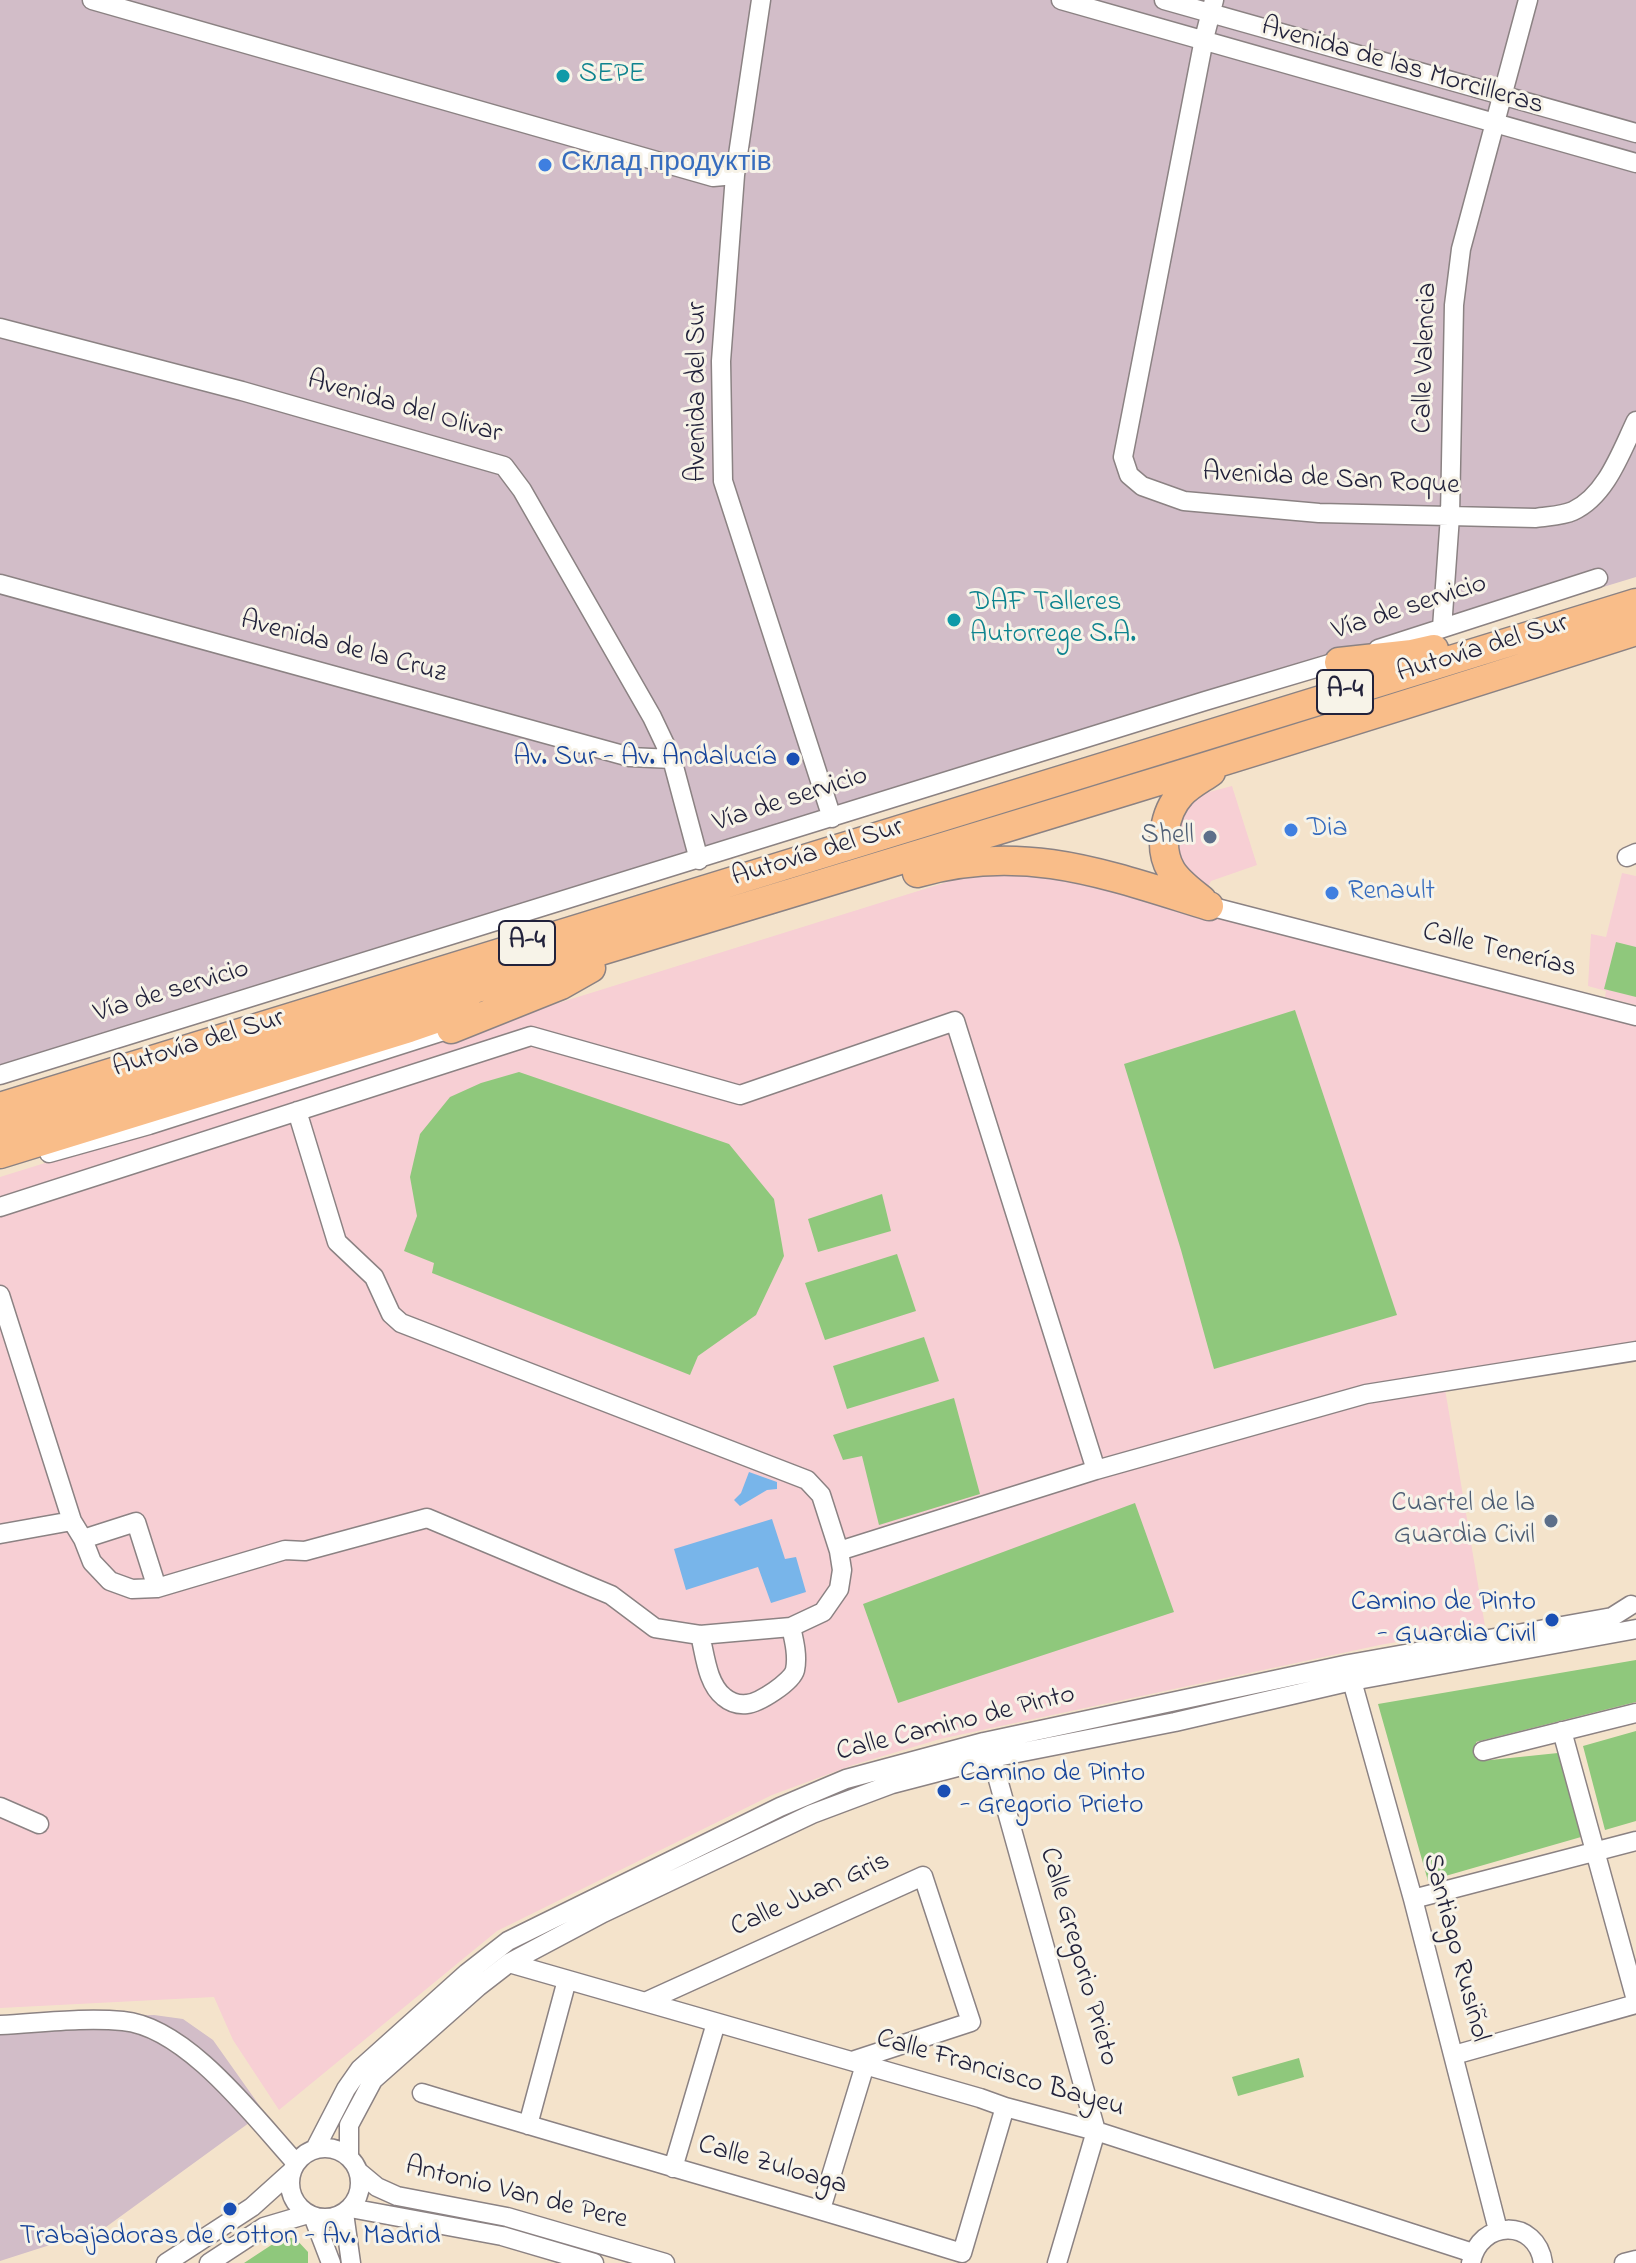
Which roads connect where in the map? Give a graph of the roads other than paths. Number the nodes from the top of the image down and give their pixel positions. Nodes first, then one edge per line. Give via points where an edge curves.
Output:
1 (92, 0) edge
2 (761, 0) edge
3 (1061, 0) edge
4 (1164, 0) edge
5 (1528, 0) edge
6 (1212, 6) edge
7 (1204, 39) junction
8 (1502, 96) junction
9 (1493, 124) junction
10 (1636, 133) edge
11 (1636, 163) edge
12 (735, 175) junction
13 (0, 328) edge
14 (1636, 421) edge
15 (1450, 516) junction
16 (1598, 578) dead end
17 (0, 584) edge
18 (1636, 602) edge
19 (1442, 628) junction
20 (1636, 631) edge
21 (1339, 662) junction
22 (1231, 758) junction
23 (672, 759) junction
24 (832, 818) junction
25 (699, 860) junction
26 (766, 902) junction
27 (1209, 906) junction
28 (620, 944) junction
29 (591, 968) junction
30 (1636, 1016) edge
31 (450, 1029) joint
32 (0, 1075) edge
33 (0, 1107) edge
34 (297, 1111) junction
35 (0, 1134) edge
36 (0, 1154) edge
37 (0, 1166) edge
38 (0, 1207) edge
39 (0, 1295) edge
40 (1636, 1351) edge
41 (1096, 1470) junction
42 (72, 1521) junction
43 (0, 1534) edge
44 (83, 1539) junction
45 (839, 1551) junction
46 (157, 1588) junction
47 (1634, 1607) edge
48 (791, 1627) junction
49 (1636, 1629) edge
50 (700, 1635) junction
51 (1352, 1681) junction
52 (1636, 1713) edge
53 (1562, 1731) junction
54 (1483, 1751) dead end
55 (992, 1758) junction
56 (0, 1807) edge
57 (39, 1824) dead end
58 (1636, 1841) edge
59 (1596, 1852) junction
60 (1413, 1899) junction
61 (509, 1963) junction
62 (567, 1980) junction
63 (645, 2002) junction
64 (1636, 2002) edge
65 (716, 2023) junction
66 (0, 2025) edge
67 (1454, 2055) junction
68 (858, 2063) junction
69 (422, 2093) dead end
70 (1005, 2107) junction
71 (528, 2125) junction
72 (1096, 2131) junction
73 (315, 2149) junction
74 (354, 2165) junction
75 (294, 2167) junction
76 (673, 2168) junction
77 (821, 2209) junction
78 (347, 2210) junction
79 (311, 2215) junction
80 (1498, 2230) junction
81 (1472, 2258) edge
82 (1636, 2260) edge
83 (166, 2263) edge
84 (209, 2263) edge
85 (331, 2263) edge
86 (351, 2263) edge
87 (594, 2263) edge
88 (665, 2263) edge
89 (1057, 2263) edge
90 (1543, 2263) edge
91 (1624, 2263) edge

1 - 12 street via 713,177
2 - 12 street, Avenida del Sur
3 - 7 street, Avenida de las Morcilleras
4 - 6 street, Avenida de las Morcilleras
5 - 8 street, Calle Valencia
6 - 7 street, Avenida de San Roque
6 - 8 street, Avenida de las Morcilleras
7 - 9 street, Avenida de las Morcilleras
7 - 15 street, Avenida de San Roque via 1123,457 1129,475 1142,486 1184,501 1319,513
8 - 9 street, Calle Valencia
8 - 10 street, Avenida de las Morcilleras
9 - 11 street, Avenida de las Morcilleras
9 - 15 street, Calle Valencia via 1461,249 1454,305
12 - 24 street, Avenida del Sur via 721,361 723,481
13 - 23 street, Avenida del Olivar via 504,466
14 - 15 street, Avenida de San Roque via 1593,498 1571,512 1536,518
15 - 19 street, Calle Valencia
16 - 19 street, Vía de servicio
17 - 23 street, Avenida de la Cruz via 630,757
18 - 21 highway via 1592,605 1412,654
18 - 33 highway, Autovía del Sur / A-4
19 - 21 street, Vía de servicio
20 - 22 highway, Autovía del Sur / A-4
21 - 24 street, Vía de servicio
22 - 26 highway, Autovía del Sur / A-4
22 - 27 highway via 1183,791 1166,821 1170,869
23 - 25 street, Avenida del Olivar
24 - 25 street, Vía de servicio
25 - 32 street, Vía de servicio
26 - 27 highway via 847,894 940,868 1002,859 1079,869
26 - 28 highway, Autovía del Sur / A-4
27 - 30 street, Calle Tenerías
28 - 29 highway
28 - 35 highway, Autovía del Sur / A-4
29 - 31 highway
29 - 36 highway
31 - 37 street via 164,1121
34 - 38 street
34 - 41 street via 531,1036 740,1095 955,1021
34 - 45 street via 337,1242 374,1277 391,1314 401,1323 807,1480 821,1495
39 - 42 street
40 - 41 street via 1366,1394
41 - 45 street
42 - 43 street
42 - 44 street
44 - 46 street via 92,1562 110,1581 132,1589
44 - 46 street via 136,1522
45 - 48 street via 839,1589 823,1612
46 - 50 street via 285,1550 305,1551 427,1518 611,1595 655,1628
47 - 73 street, Calle Camino de Pinto via 1608,1618 1349,1664 984,1742 846,1779 508,1941 360,2069
48 - 50 street
48 - 50 street via 796,1649 790,1681 750,1704 722,1696 712,1681
49 - 51 street, Calle Camino de Pinto
51 - 55 street, Calle Camino de Pinto
51 - 60 street, Santiago Rusiñol
52 - 53 street
53 - 54 street
53 - 59 street
55 - 61 street, Calle Camino de Pinto via 892,1784 812,1814
55 - 72 street, Calle Gregorio Prieto
56 - 57 street
58 - 59 street
59 - 60 street
59 - 64 street
60 - 67 street, Santiago Rusiñol
61 - 62 street, Calle Francisco Bayeu
61 - 74 street, Calle Camino de Pinto via 373,2080 349,2125
62 - 63 street, Calle Francisco Bayeu
62 - 71 street
63 - 65 street, Calle Francisco Bayeu
63 - 68 street, Calle Juan Gris via 923,1876 971,2022
64 - 67 street
65 - 68 street, Calle Francisco Bayeu
65 - 76 street
66 - 75 street via 126,2021 156,2031 190,2051
67 - 80 street, Santiago Rusiñol
68 - 70 street, Calle Francisco Bayeu
68 - 77 street
69 - 71 street, Calle Zuloaga
70 - 72 street, Calle Francisco Bayeu
70 - 77 street, Calle Zuloaga via 962,2253
71 - 76 street, Calle Zuloaga
72 - 81 street, Calle Francisco Bayeu
72 - 89 street
73 - 74 street via 333,2149
73 - 75 street
74 - 78 street via 358,2194
74 - 88 street, Antonio Van de Pere via 377,2187 397,2196 507,2217
75 - 79 street via 291,2191 300,2209
75 - 83 street via 252,2207
76 - 77 street, Calle Zuloaga
78 - 79 street via 327,2218
78 - 86 street
78 - 87 street, Antonio Van de Pere via 502,2236
79 - 84 street via 264,2227
79 - 85 street
80 - 81 street via 1478,2243
80 - 90 street via 1531,2238
82 - 91 street

